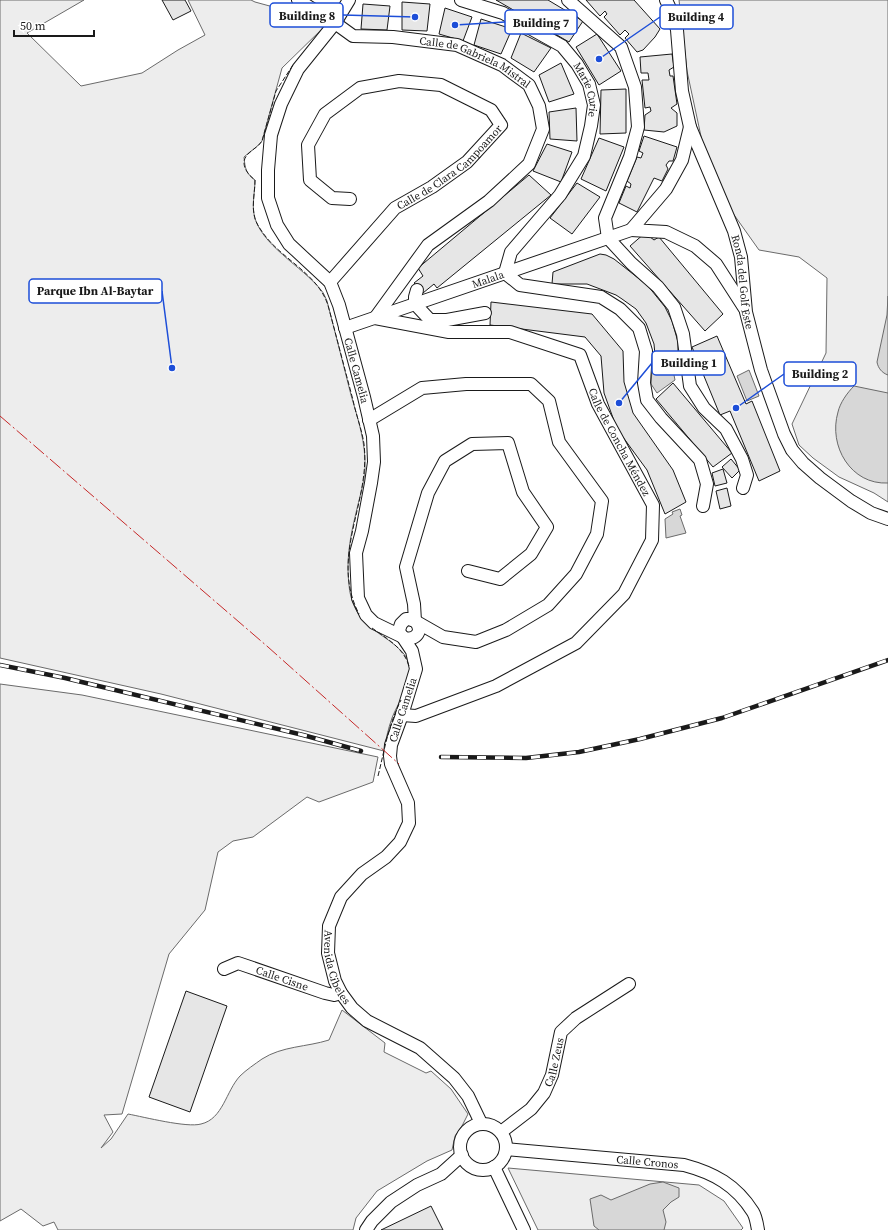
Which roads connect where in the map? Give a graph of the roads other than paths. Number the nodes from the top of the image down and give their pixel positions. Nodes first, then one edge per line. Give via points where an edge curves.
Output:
1 (298, 0) edge
2 (349, 0) edge
3 (461, 0) edge
4 (568, 0) edge
5 (666, 0) edge
6 (335, 22) junction
7 (690, 127) junction
8 (702, 156) junction
9 (682, 160) junction
10 (350, 199) dead end
11 (631, 230) junction
12 (608, 238) junction
13 (505, 273) junction
14 (330, 282) junction
15 (417, 290) dead end
16 (414, 304) junction
17 (746, 312) junction
18 (485, 313) dead end
19 (374, 318) junction
20 (345, 328) junction
21 (369, 420) junction
22 (743, 488) dead end
23 (703, 506) dead end
24 (888, 519) edge
25 (468, 571) dead end
26 (415, 621) junction
27 (402, 636) junction
28 (402, 715) junction
29 (390, 756) joint
30 (224, 969) dead end
31 (629, 984) dead end
32 (341, 993) junction
33 (481, 1123) junction
34 (501, 1132) junction
35 (506, 1149) junction
36 (462, 1155) junction
37 (494, 1167) junction
38 (366, 1230) edge
39 (524, 1230) edge
40 (758, 1230) edge

1 - 6 street, Calle de Gabriela Mistral
2 - 6 street, Calle Camelia
3 - 13 street, Marie Curie via 503,13 562,46 589,84 594,105 584,156 560,195 511,252
4 - 12 street via 621,47 635,87 638,128 630,157 606,218
5 - 7 street, Ronda del Golf Este via 677,30 682,91
6 - 14 street, Calle Camelia via 298,69 281,104 271,135 268,170 268,198 277,225 289,244
6 - 19 street, Calle de Gabriela Mistral via 353,36 393,37 457,45 502,65 529,85 539,106 543,129 529,164 489,201 428,245
7 - 8 street, Ronda del Golf Este
7 - 9 street
8 - 9 street
8 - 17 street, Ronda del Golf Este via 734,231 741,257
9 - 11 street via 666,189
10 - 14 street, Calle de Clara Campoamor via 332,198 310,180 308,145 325,114 360,88 398,81 441,85 491,110 501,125 467,162 432,187 395,208
11 - 12 street, Malala
11 - 17 street via 666,232 695,246 716,264
12 - 13 street, Malala
12 - 22 street via 658,287 674,307 683,334 690,386 704,408 726,429 742,459 747,475
13 - 16 street, Malala
13 - 23 street via 520,285 602,297 620,309 639,328 646,351 644,383 647,400 700,460 708,484
14 - 20 street, Calle Camelia
15 - 16 street
16 - 18 street via 430,320 447,320
16 - 19 street, Malala
17 - 24 street, Ronda del Golf Este via 761,370 792,450 820,478 851,501 871,513
19 - 20 street, Malala
19 - 28 street, Calle de Concha Méndez via 449,332 510,332 580,355 598,404 653,505 652,540 624,594 576,643 496,686 416,716
20 - 21 street, Calle Camelia
21 - 26 street via 422,388 466,384 531,384 549,401 558,442 602,501 598,534 576,574 548,605 506,630 476,642 443,637
21 - 27 street, Calle Camelia via 373,436 374,462 356,553 358,598 366,615 374,623
25 - 26 street via 500,578 531,554 547,526 523,492 508,443 472,444 445,461 428,493 406,567
26 - 27 street via 409,619 401,624 399,630
27 - 28 street, Calle Camelia via 412,651 416,669
28 - 29 street, Calle Camelia via 391,745
29 - 32 street, Avenida Cibeles via 408,803 410,823 400,842 386,857 362,874 341,897 329,926 328,953
30 - 32 street, Calle Cisne via 238,963 334,996
31 - 34 street, Calle Zeus via 576,1018 560,1032 552,1075 544,1093 531,1109
32 - 33 street, Avenida Cibeles via 352,1008 367,1021 420,1048 454,1078 468,1096
33 - 34 street via 496,1127
33 - 36 street via 463,1134 460,1141
34 - 35 street
35 - 37 street via 500,1163
35 - 40 street, Calle Cronos via 684,1165 700,1169 732,1186 753,1213
36 - 37 street via 466,1162 479,1170
36 - 38 street via 440,1174 391,1202
37 - 39 street

